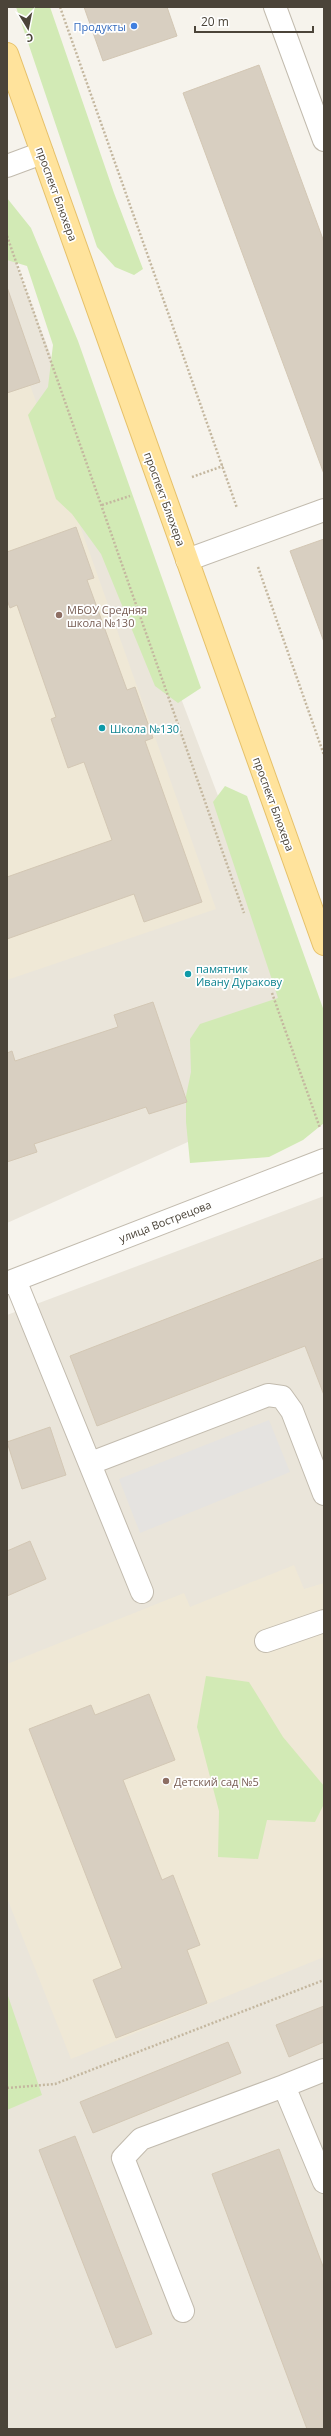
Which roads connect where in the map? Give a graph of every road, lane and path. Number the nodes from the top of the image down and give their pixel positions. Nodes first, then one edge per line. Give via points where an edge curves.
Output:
1 (60, 7) edge
2 (275, 7) edge
3 (7, 54) edge
4 (324, 140) edge
5 (42, 153) junction
6 (7, 166) edge
7 (7, 236) edge
8 (324, 510) edge
9 (248, 537) junction
10 (187, 560) junction
11 (324, 755) edge
12 (244, 913) dead end
13 (324, 944) edge
14 (272, 993) dead end
15 (321, 1132) dead end
16 (324, 1160) edge
17 (11, 1281) edge
18 (91, 1464) junction
19 (324, 1494) edge
20 (142, 1592) dead end
21 (324, 1621) edge
22 (266, 1641) dead end
23 (324, 1980) edge
24 (324, 2070) edge
25 (7, 2084) edge
26 (284, 2086) junction
27 (8, 2089) edge
28 (324, 2182) edge
29 (183, 2311) dead end

1 - 9 path
2 - 4 street
3 - 5 main road, проспект Блюхера
5 - 6 street
5 - 10 main road, проспект Блюхера
7 - 12 path
8 - 9 street
9 - 10 street
9 - 11 path
10 - 13 main road, проспект Блюхера
14 - 15 path
16 - 17 street, улица Вострецова
17 - 18 street
18 - 19 street via 268,1395 282,1397 292,1411
18 - 20 street
21 - 22 street
23 - 27 path via 56,2084
24 - 26 street
25 - 27 path
26 - 28 street
26 - 29 street via 141,2139 123,2158

